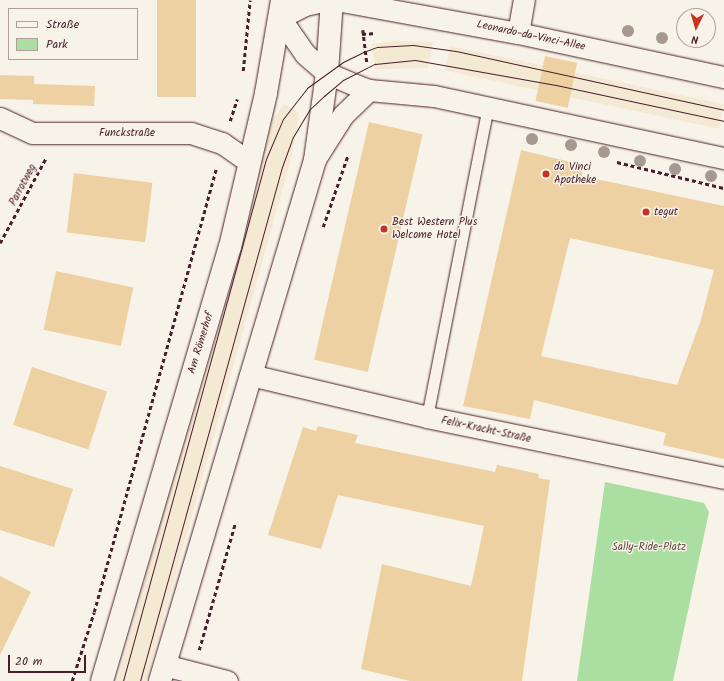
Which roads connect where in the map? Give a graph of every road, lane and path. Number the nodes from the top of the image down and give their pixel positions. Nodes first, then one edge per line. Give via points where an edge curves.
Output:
1 (250, 0) edge
2 (328, 0) edge
3 (332, 0) edge
4 (336, 0) edge
5 (524, 0) edge
6 (281, 9) edge
7 (518, 33) junction
8 (243, 73) dead end
9 (327, 73) junction
10 (724, 77) edge
11 (369, 90) junction
12 (239, 95) dead end
13 (488, 107) junction
14 (0, 118) edge
15 (60, 134) junction
16 (222, 144) junction
17 (724, 158) edge
18 (314, 160) junction
19 (249, 162) junction
20 (0, 243) edge
21 (250, 375) junction
22 (426, 417) junction
23 (724, 478) edge
24 (162, 673) edge
25 (72, 681) edge
26 (102, 681) edge
27 (227, 681) edge

1 - 8 path
2 - 6 street
3 - 9 main road
4 - 7 street, Leonardo-da-Vinci-Allee
5 - 7 street
6 - 9 street via 305,54
6 - 19 main road, Am Römerhof via 266,93
7 - 10 street, Leonardo-da-Vinci-Allee
9 - 11 street
9 - 18 main road
11 - 13 street via 414,93
11 - 18 street via 343,115
12 - 16 path
13 - 17 street
13 - 22 lane
14 - 15 street, Funckstraße via 32,132
15 - 16 street, Funckstraße via 191,133
15 - 20 path, Parrotweg
16 - 19 street, Funckstraße
16 - 25 path via 200,235 94,612
18 - 21 main road
19 - 26 main road, Am Römerhof via 230,247
21 - 22 street, Felix-Kracht-Straße
21 - 24 main road
22 - 23 street, Felix-Kracht-Straße
24 - 27 street

